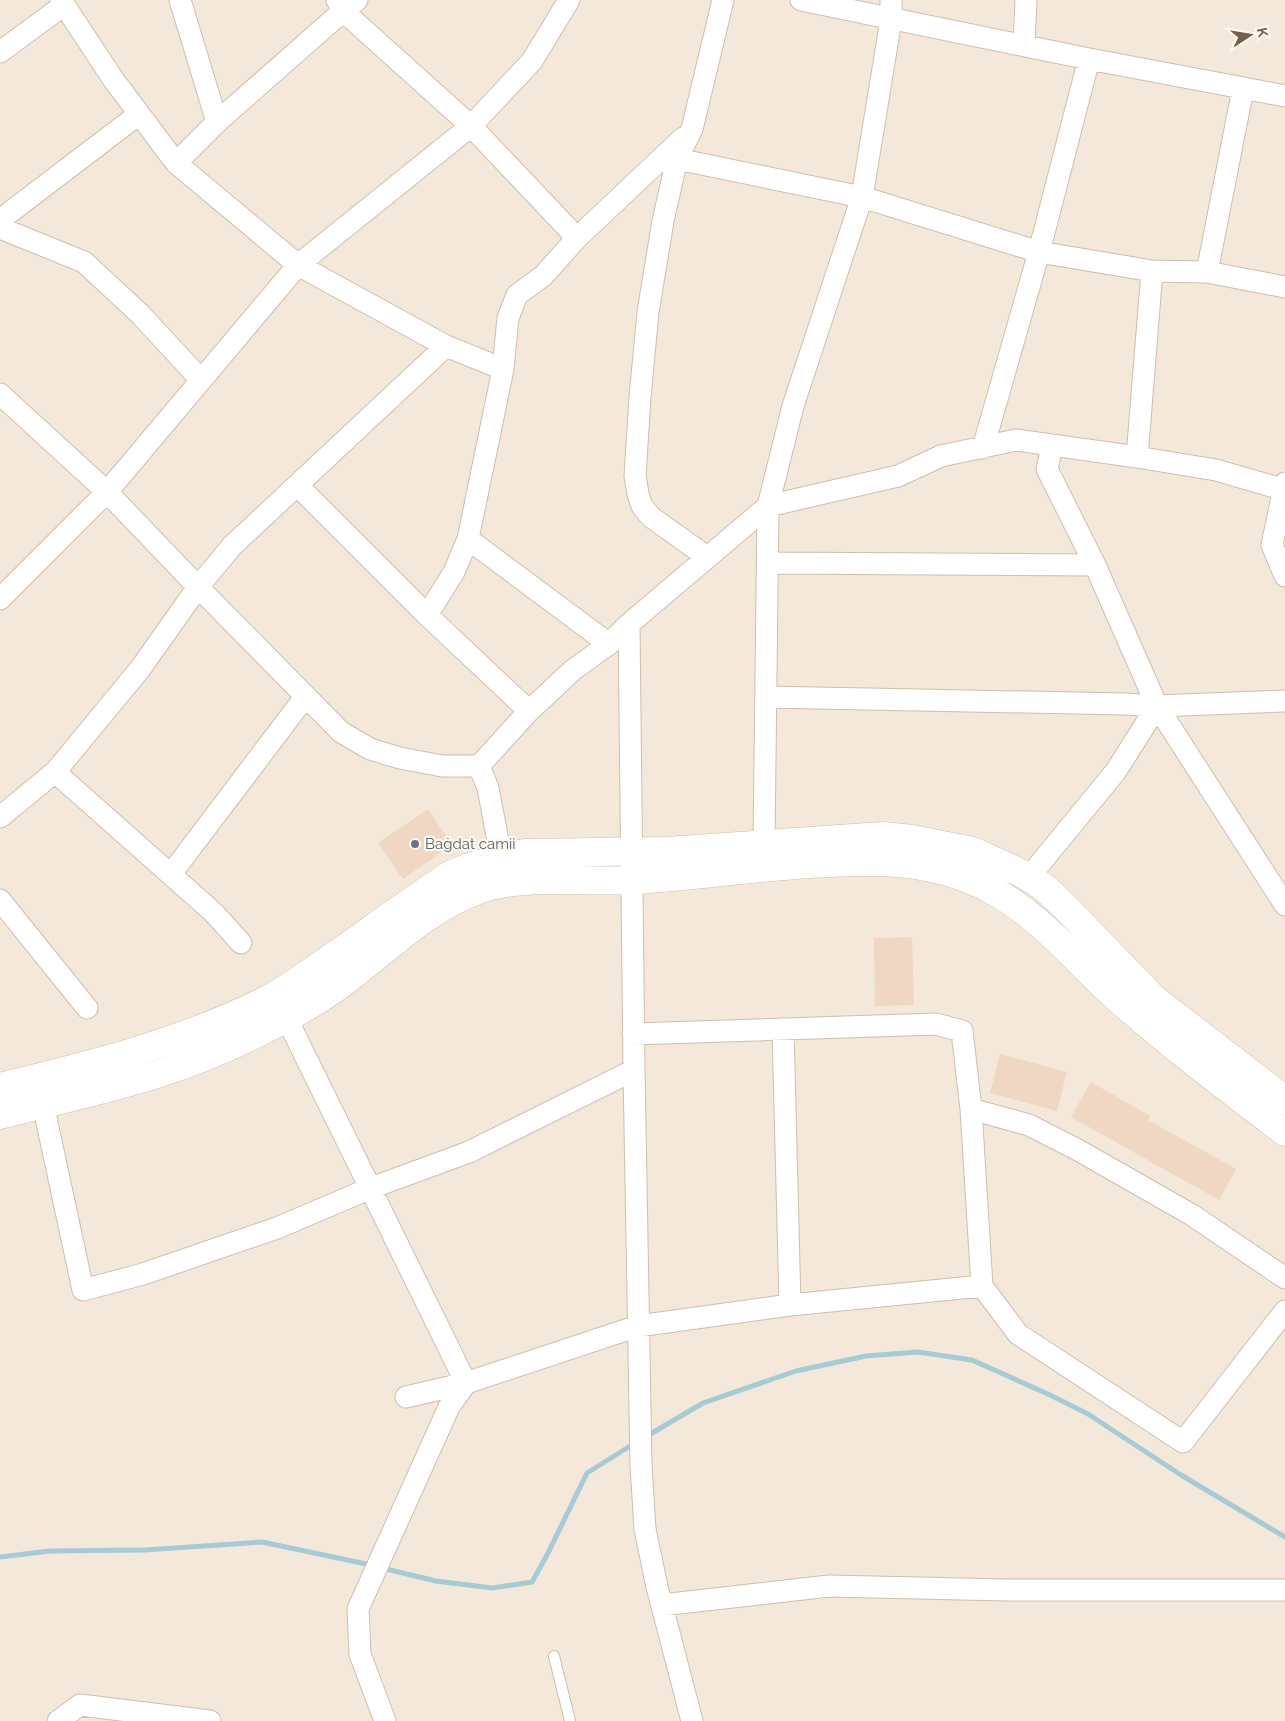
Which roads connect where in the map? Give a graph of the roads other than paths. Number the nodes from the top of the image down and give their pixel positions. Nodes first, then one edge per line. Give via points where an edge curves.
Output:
1 (180, 0) edge
2 (569, 0) edge
3 (722, 0) edge
4 (801, 0) edge
5 (1026, 0) edge
6 (63, 2) edge
7 (346, 4) edge
8 (891, 10) edge
9 (1024, 46) junction
10 (0, 52) edge
11 (1089, 59) junction
12 (1243, 89) junction
13 (1285, 96) edge
14 (139, 114) junction
15 (217, 122) junction
16 (471, 126) junction
17 (692, 129) junction
18 (677, 159) junction
19 (176, 163) junction
20 (862, 197) junction
21 (0, 220) edge
22 (0, 228) edge
23 (576, 238) junction
24 (1039, 252) junction
25 (298, 265) junction
26 (1152, 271) junction
27 (1207, 272) junction
28 (1285, 286) edge
29 (446, 346) junction
30 (503, 369) junction
31 (200, 380) junction
32 (0, 394) edge
33 (1052, 446) junction
34 (983, 448) junction
35 (1137, 457) junction
36 (298, 486) junction
37 (1284, 488) edge
38 (107, 492) junction
39 (768, 506) junction
40 (468, 539) junction
41 (707, 557) junction
42 (768, 563) junction
43 (1095, 565) junction
44 (1285, 576) edge
45 (198, 588) junction
46 (1, 595) edge
47 (427, 615) junction
48 (628, 624) junction
49 (609, 644) junction
50 (305, 697) junction
51 (767, 697) junction
52 (1285, 701) edge
53 (1158, 706) junction
54 (529, 711) junction
55 (479, 766) junction
56 (55, 772) junction
57 (2, 813) edge
58 (764, 843) junction
59 (632, 852) junction
60 (501, 857) junction
61 (171, 874) junction
62 (1029, 877) junction
63 (632, 880) junction
64 (0, 900) edge
65 (1285, 905) edge
66 (241, 943) dead end
67 (88, 1008) dead end
68 (286, 1017) junction
69 (783, 1029) junction
70 (634, 1034) junction
71 (634, 1070) junction
72 (0, 1088) edge
73 (1285, 1100) edge
74 (43, 1104) junction
75 (971, 1109) junction
76 (0, 1116) edge
77 (1285, 1132) edge
78 (371, 1188) junction
79 (1285, 1278) edge
80 (982, 1286) junction
81 (790, 1305) junction
82 (1285, 1311) edge
83 (638, 1326) junction
84 (466, 1383) junction
85 (406, 1397) dead end
86 (1285, 1590) edge
87 (662, 1605) junction
88 (554, 1656) dead end
89 (58, 1721) edge
90 (210, 1721) edge
91 (385, 1721) edge
92 (570, 1721) edge
93 (692, 1721) edge

1 - 15 street
2 - 16 street via 532,61
3 - 17 street
4 - 8 street
5 - 9 street
6 - 10 street
6 - 14 street
7 - 15 street
7 - 16 street
8 - 9 street
8 - 20 street
9 - 11 street
11 - 12 street
11 - 24 street
12 - 13 street
12 - 27 street
14 - 19 street
14 - 21 street
15 - 19 street
16 - 23 street
16 - 25 street
17 - 18 street
17 - 23 street
18 - 20 street
18 - 41 street via 648,312 635,476 642,506 651,517
19 - 25 street
20 - 24 street
20 - 39 street via 793,406
22 - 31 street via 84,262 140,314
23 - 30 street via 543,276 517,295 508,318
24 - 26 street
24 - 34 street
25 - 29 street
25 - 31 street
26 - 27 street
26 - 35 street
27 - 28 street
29 - 30 street
29 - 36 street
30 - 40 street
31 - 38 street
32 - 38 street
33 - 34 street via 1016,440
33 - 35 street
33 - 43 street via 1047,469
34 - 39 street via 941,456 898,476
35 - 37 street via 1216,470
36 - 45 street via 232,546
36 - 47 street
37 - 44 street via 1272,545
38 - 45 street
38 - 46 street
39 - 41 street
39 - 42 street
40 - 47 street via 454,572
40 - 49 street
41 - 48 street
42 - 43 street
42 - 51 street
43 - 53 street
45 - 50 street
45 - 56 street via 140,669
47 - 54 street
48 - 49 street
48 - 59 street
49 - 54 street via 573,670
50 - 55 street via 341,732 370,749 442,766
50 - 61 street
51 - 53 street
51 - 58 street
52 - 53 street
53 - 62 street via 1116,770
53 - 65 street
54 - 55 street
55 - 60 street via 488,788
56 - 57 street
56 - 61 street
58 - 59 main road
58 - 62 main road via 883,836 912,839 973,851
59 - 60 main road via 525,853
59 - 63 street
60 - 72 main road via 450,875 307,975 232,1017 117,1058
61 - 66 street
62 - 73 main road via 1063,905 1154,999
63 - 68 main road via 533,882 483,889 440,909 313,1003
63 - 70 street
63 - 77 main road via 874,861 937,868 967,878 1030,915 1154,1031
64 - 67 street
68 - 74 main road via 238,1042 162,1072
68 - 78 street
69 - 70 street
69 - 75 street via 936,1024 962,1031
69 - 81 street
70 - 71 street
71 - 78 street via 469,1152
71 - 83 street
74 - 76 main road
74 - 78 street via 83,1290 143,1274 278,1228
75 - 79 street via 1029,1125 1070,1146 1192,1215
75 - 80 street
78 - 84 street
80 - 81 street
80 - 82 street via 1018,1334 1183,1442
81 - 83 street
83 - 84 street
83 - 87 street via 645,1529
84 - 85 street
84 - 91 street via 449,1407 358,1609 360,1654
86 - 87 street via 829,1586
87 - 93 street
88 - 92 lane
89 - 90 street via 80,1705

